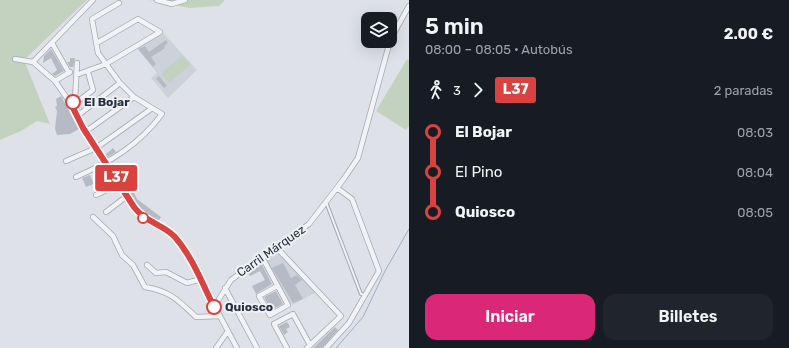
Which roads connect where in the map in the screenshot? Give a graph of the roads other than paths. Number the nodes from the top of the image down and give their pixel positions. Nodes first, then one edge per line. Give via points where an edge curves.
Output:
1 (93, 0) edge
2 (156, 0) edge
3 (185, 0) edge
4 (119, 3) dead end
5 (409, 6) edge
6 (397, 28) edge
7 (52, 43) junction
8 (97, 43) junction
9 (388, 48) edge
10 (15, 59) dead end
11 (33, 62) junction
12 (77, 63) dead end
13 (106, 64) junction
14 (76, 69) junction
15 (88, 72) junction
16 (69, 73) junction
17 (76, 75) junction
18 (55, 81) junction
19 (120, 83) junction
20 (134, 97) junction
21 (73, 102) junction
22 (151, 109) junction
23 (77, 116) junction
24 (85, 132) junction
25 (96, 148) junction
26 (66, 161) dead end
27 (107, 163) junction
28 (76, 177) dead end
29 (120, 184) junction
30 (337, 188) junction
31 (96, 195) dead end
32 (127, 196) junction
33 (326, 202) junction
34 (106, 212) dead end
35 (93, 216) dead end
36 (276, 247) junction
37 (262, 257) junction
38 (147, 265) dead end
39 (201, 279) junction
40 (277, 286) junction
41 (225, 288) junction
42 (365, 295) junction
43 (214, 307) junction
44 (220, 316) junction
45 (228, 331) junction
46 (308, 347) edge
47 (216, 348) edge
48 (237, 348) edge
49 (256, 348) edge
50 (287, 348) edge
51 (326, 348) edge

1 - 7 street
2 - 3 street via 172,4
4 - 8 street via 92,19
5 - 6 street, Carril Márquez
7 - 11 street
7 - 16 street
8 - 13 street via 98,53
8 - 13 street via 138,19 160,32
9 - 30 street, Carril Márquez via 358,158
10 - 11 street
11 - 18 street
12 - 14 street
13 - 15 street
13 - 19 street
14 - 16 street
14 - 17 street
15 - 17 street
15 - 21 street via 93,90
16 - 18 street
17 - 21 street
18 - 21 street
19 - 20 street
19 - 23 street
20 - 22 street
20 - 24 street
21 - 23 street
22 - 25 street
22 - 27 street via 162,114 149,131
23 - 24 street
24 - 25 street
25 - 26 street
25 - 27 street
27 - 28 street
27 - 29 street
29 - 31 street
29 - 32 street
30 - 33 street, Carril Márquez
30 - 42 street via 352,199 379,271
32 - 34 street
32 - 39 street via 140,216 173,235
33 - 36 street, Carril Márquez via 309,224
33 - 42 lane via 360,294
35 - 44 street via 113,236 145,287 162,289 181,302 196,317
36 - 37 street, Carril Márquez
36 - 46 street via 341,316
37 - 40 street
37 - 41 street, Carril Márquez
38 - 39 street via 156,273 166,272 187,283
39 - 43 street
40 - 40 street via 259,296 270,315 288,305
41 - 43 street, Carril Márquez
41 - 49 street
42 - 51 street via 349,323
43 - 44 street
44 - 45 street
45 - 47 street
45 - 48 street
46 - 50 street via 294,314 274,324

